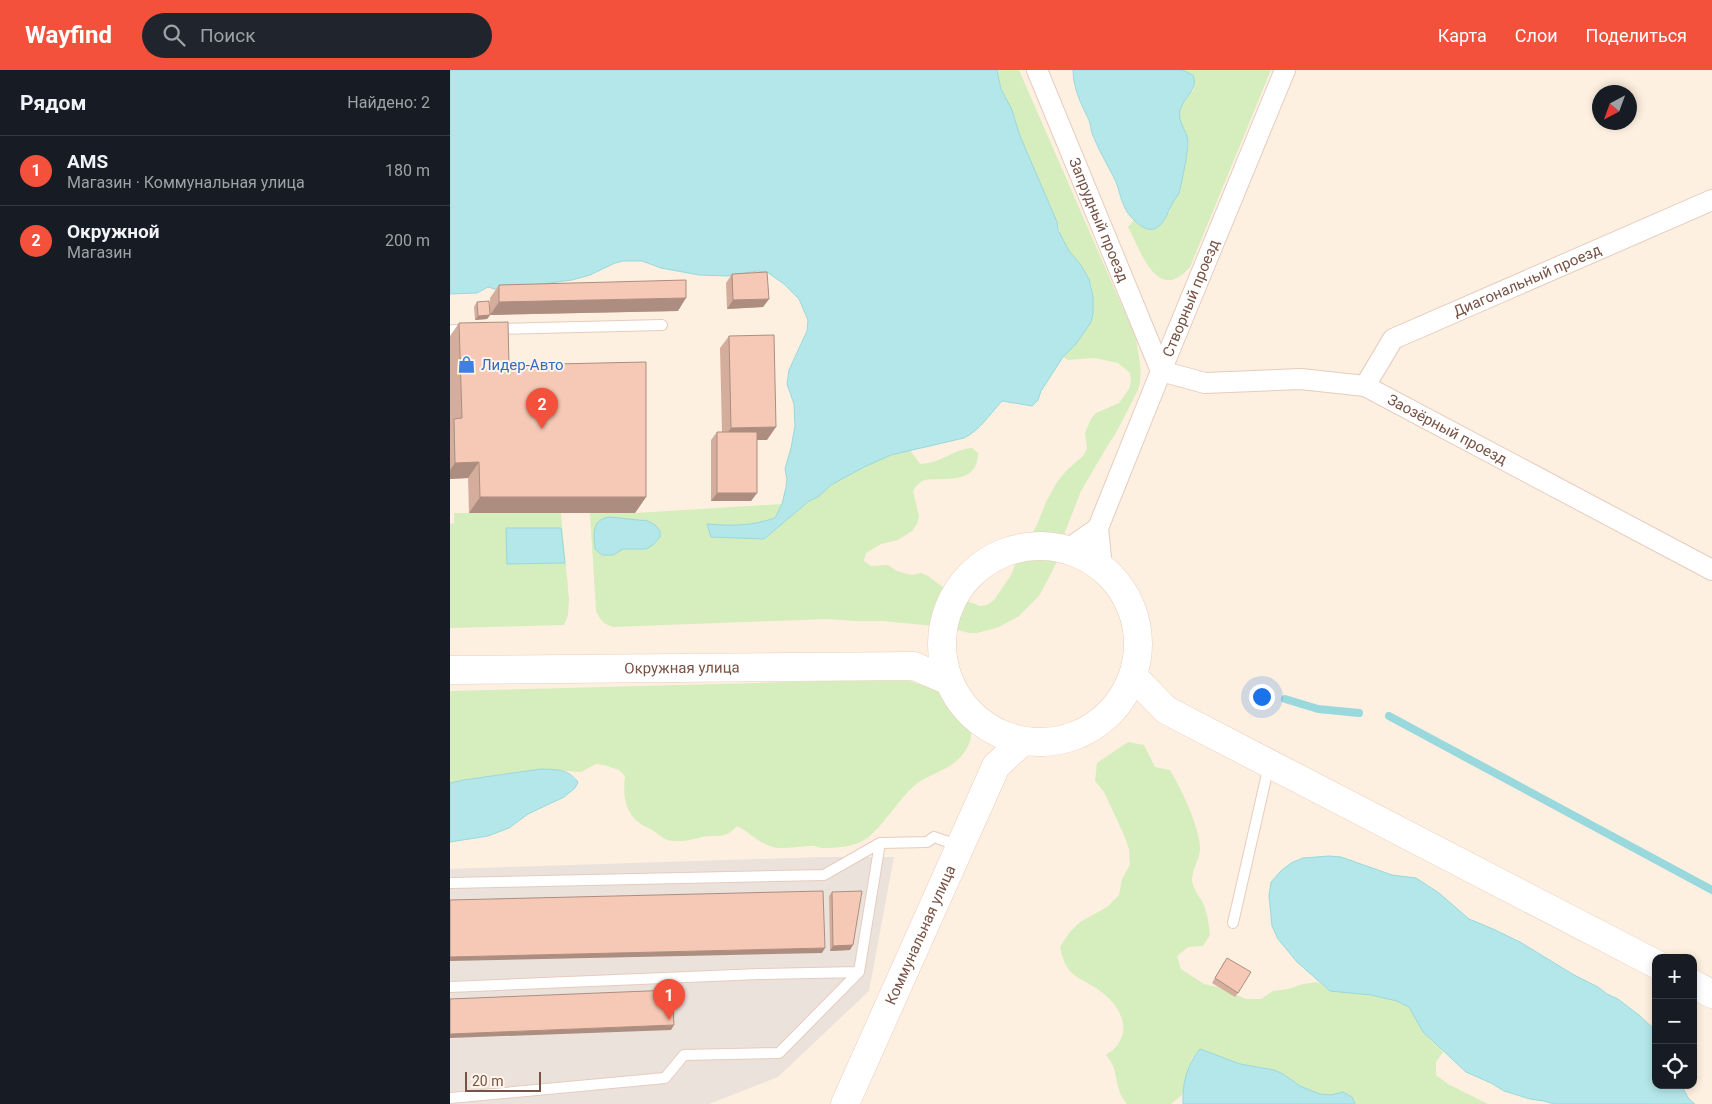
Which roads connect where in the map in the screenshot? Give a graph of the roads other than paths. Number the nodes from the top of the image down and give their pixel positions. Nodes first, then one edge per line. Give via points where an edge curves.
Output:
1 (1036, 70) edge
2 (1285, 70) edge
3 (1712, 200) edge
4 (662, 325) dead end
5 (450, 332) edge
6 (1161, 371) junction
7 (1365, 386) junction
8 (1098, 528) junction
9 (1068, 549) junction
10 (1102, 568) junction
11 (1712, 570) edge
12 (942, 646) junction
13 (914, 666) junction
14 (450, 670) edge
15 (1134, 677) junction
16 (949, 681) junction
17 (1118, 706) junction
18 (1166, 710) junction
19 (989, 728) junction
20 (1023, 741) junction
21 (1269, 763) junction
22 (996, 766) junction
23 (880, 843) junction
24 (960, 847) junction
25 (450, 883) edge
26 (1233, 923) dead end
27 (1652, 962) edge
28 (859, 972) junction
29 (1697, 986) edge
30 (450, 987) edge
31 (1712, 994) edge
32 (450, 1098) edge
33 (846, 1104) edge

1 - 6 street, Запрудный проезд
2 - 6 street, Створный проезд
3 - 7 street, Диагональный проезд via 1393,339
4 - 5 lane
6 - 7 street, Заозёрный проезд via 1205,384 1301,379
6 - 8 street, Створный проезд
7 - 11 street, Заозёрный проезд
8 - 9 street
8 - 10 street
9 - 10 main road via 1093,560
9 - 12 main road via 1032,545 1000,553 974,570 954,595 943,625
10 - 15 main road via 1118,582 1134,611 1140,644
12 - 13 main road
12 - 16 main road
13 - 14 main road, Окружная улица
13 - 16 main road
15 - 17 main road
15 - 18 main road
16 - 19 main road via 970,714
17 - 18 main road
17 - 20 main road via 1092,728 1062,741
18 - 21 main road
19 - 20 main road
19 - 22 main road
20 - 22 main road
21 - 26 lane
21 - 27 main road
22 - 24 main road, Коммунальная улица
23 - 24 lane via 927,842 934,837
23 - 25 lane via 824,875
23 - 28 lane
24 - 33 main road, Коммунальная улица
28 - 30 lane
28 - 32 lane via 779,1053 684,1055 665,1078
29 - 31 main road

